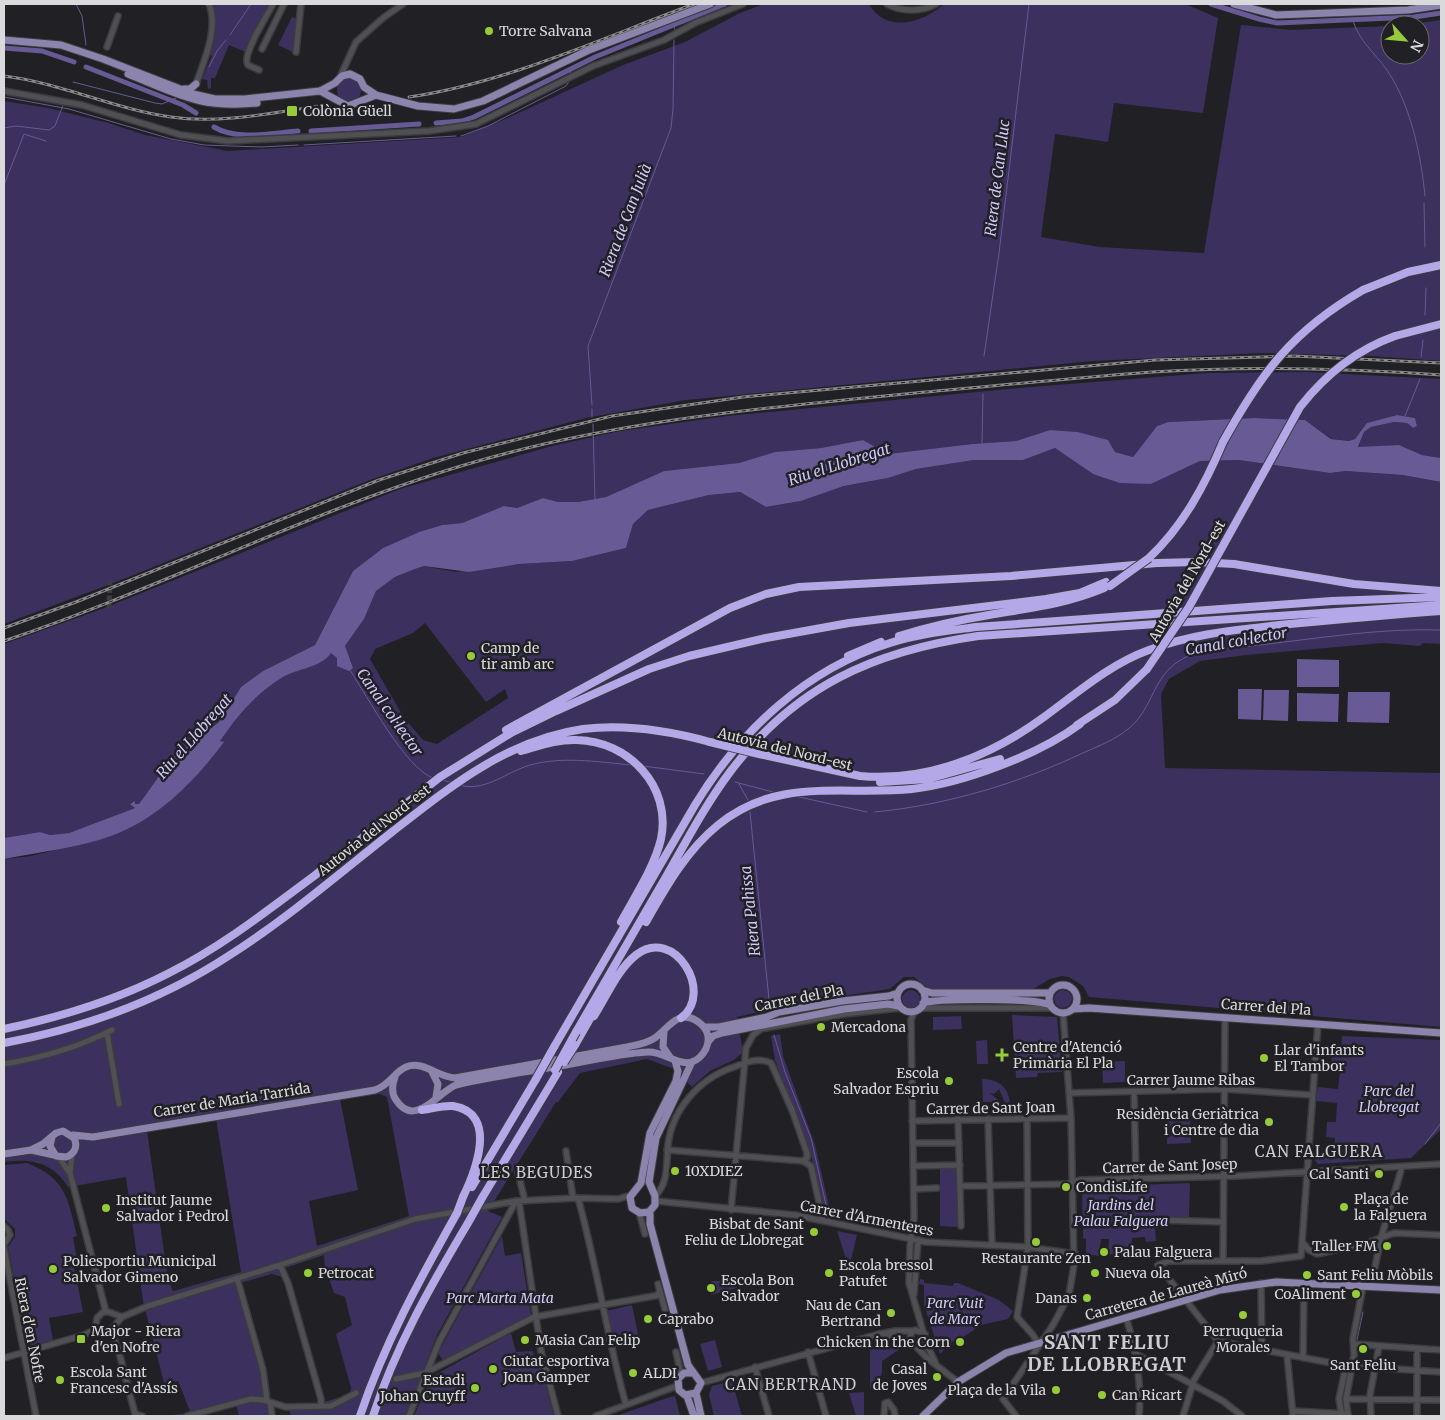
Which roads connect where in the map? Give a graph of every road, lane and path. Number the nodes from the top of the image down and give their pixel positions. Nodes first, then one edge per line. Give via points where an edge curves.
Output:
1 (209, 4) edge
2 (273, 4) edge
3 (284, 4) edge
4 (301, 4) edge
5 (403, 4) edge
6 (710, 4) edge
7 (743, 4) edge
8 (887, 4) edge
9 (936, 4) edge
10 (1234, 4) edge
11 (1441, 5) edge
12 (1420, 6) edge
13 (118, 16) dead end
14 (4, 40) edge
15 (107, 47) dead end
16 (262, 49) dead end
17 (296, 52) dead end
18 (346, 64) junction
19 (259, 70) dead end
20 (353, 75) junction
21 (338, 80) junction
22 (364, 86) junction
23 (4, 91) edge
24 (195, 91) junction
25 (320, 91) junction
26 (307, 92) junction
27 (376, 95) junction
28 (336, 98) junction
29 (361, 100) junction
30 (1441, 265) edge
31 (1441, 324) edge
32 (1108, 584) junction
33 (1441, 591) edge
34 (1441, 597) edge
35 (1441, 605) edge
36 (1441, 611) edge
37 (779, 704) junction
38 (1080, 724) junction
39 (759, 754) junction
40 (493, 759) junction
41 (462, 760) junction
42 (605, 961) junction
43 (922, 990) junction
44 (898, 993) junction
45 (1050, 993) junction
46 (1078, 999) junction
47 (1051, 1006) junction
48 (1089, 1008) junction
49 (911, 1009) junction
50 (1073, 1009) junction
51 (1064, 1013) junction
52 (1226, 1017) junction
53 (681, 1018) junction
54 (1318, 1024) junction
55 (704, 1027) junction
56 (4, 1029) edge
57 (762, 1029) junction
58 (664, 1030) junction
59 (728, 1031) junction
60 (579, 1032) junction
61 (1441, 1033) edge
62 (708, 1042) junction
63 (4, 1043) edge
64 (673, 1059) junction
65 (692, 1062) junction
66 (745, 1063) junction
67 (4, 1064) edge
68 (431, 1072) junction
69 (555, 1074) junction
70 (395, 1077) junction
71 (1224, 1089) junction
72 (375, 1090) junction
73 (1134, 1092) junction
74 (1069, 1093) junction
75 (1312, 1095) junction
76 (394, 1097) junction
77 (436, 1098) junction
78 (119, 1104) dead end
79 (422, 1110) junction
80 (1027, 1118) junction
81 (1071, 1118) junction
82 (988, 1119) junction
83 (958, 1120) junction
84 (912, 1121) junction
85 (73, 1135) junction
86 (52, 1137) junction
87 (93, 1137) junction
88 (913, 1143) junction
89 (959, 1143) junction
90 (31, 1150) junction
91 (667, 1150) junction
92 (566, 1151) dead end
93 (73, 1152) junction
94 (4, 1154) edge
95 (57, 1156) junction
96 (736, 1156) junction
97 (803, 1161) junction
98 (1441, 1164) edge
99 (960, 1165) junction
100 (913, 1166) junction
101 (1402, 1166) junction
102 (1307, 1171) junction
103 (518, 1172) dead end
104 (70, 1173) junction
105 (1223, 1176) junction
106 (1136, 1178) junction
107 (1073, 1181) junction
108 (991, 1185) junction
109 (1028, 1185) junction
110 (960, 1186) junction
111 (638, 1187) junction
112 (937, 1188) dead end
113 (914, 1189) junction
114 (631, 1194) junction
115 (654, 1195) junction
116 (464, 1198) junction
117 (576, 1198) junction
118 (618, 1199) junction
119 (520, 1201) junction
120 (630, 1203) junction
121 (731, 1210) junction
122 (644, 1212) junction
123 (823, 1220) junction
124 (1157, 1220) dead end
125 (1223, 1222) junction
126 (4, 1226) edge
127 (961, 1226) dead end
128 (645, 1234) dead end
129 (1441, 1235) edge
130 (1381, 1238) junction
131 (912, 1239) junction
132 (918, 1240) junction
133 (1074, 1242) junction
134 (1302, 1242) junction
135 (4, 1244) edge
136 (992, 1246) junction
137 (1028, 1247) junction
138 (4, 1248) edge
139 (1067, 1252) junction
140 (1075, 1254) junction
141 (1223, 1261) junction
142 (280, 1264) junction
143 (237, 1278) junction
144 (1261, 1282) junction
145 (1304, 1282) junction
146 (658, 1284) dead end
147 (1363, 1286) junction
148 (1371, 1286) junction
149 (660, 1290) junction
150 (1441, 1290) edge
151 (11, 1294) junction
152 (4, 1295) edge
153 (914, 1296) junction
154 (1186, 1302) junction
155 (602, 1304) junction
156 (665, 1309) dead end
157 (106, 1312) junction
158 (114, 1315) junction
159 (122, 1317) junction
160 (536, 1317) junction
161 (920, 1317) junction
162 (1126, 1317) junction
163 (116, 1325) junction
164 (98, 1328) junction
165 (111, 1331) junction
166 (913, 1331) junction
167 (906, 1332) junction
168 (925, 1334) junction
169 (872, 1336) junction
170 (902, 1339) junction
171 (1040, 1341) junction
172 (1218, 1341) junction
173 (912, 1344) junction
174 (1354, 1344) junction
175 (928, 1345) junction
176 (1379, 1346) junction
177 (1417, 1349) junction
178 (918, 1350) junction
179 (1262, 1350) junction
180 (1441, 1350) edge
181 (676, 1352) dead end
182 (808, 1352) junction
183 (23, 1354) junction
184 (1136, 1354) junction
185 (1287, 1355) junction
186 (4, 1358) edge
187 (1303, 1358) junction
188 (431, 1360) junction
189 (936, 1364) junction
190 (439, 1365) junction
191 (1350, 1366) junction
192 (755, 1367) junction
193 (1374, 1368) junction
194 (1416, 1370) junction
195 (687, 1372) junction
196 (1441, 1372) edge
197 (425, 1374) junction
198 (396, 1379) tunnel mouth
199 (958, 1382) junction
200 (701, 1383) junction
201 (1192, 1384) junction
202 (677, 1386) junction
203 (356, 1393) tunnel mouth
204 (696, 1393) junction
205 (687, 1396) junction
206 (1346, 1399) junction
207 (1370, 1400) junction
208 (1416, 1400) junction
209 (1441, 1400) edge
210 (269, 1401) junction
211 (626, 1405) junction
212 (321, 1406) junction
213 (1293, 1414) edge
214 (134, 1415) edge
215 (1139, 1415) edge
216 (1345, 1415) edge
217 (36, 1416) edge
218 (142, 1416) edge
219 (187, 1416) edge
220 (272, 1416) edge
221 (360, 1416) edge
222 (373, 1416) edge
223 (409, 1416) edge
224 (558, 1416) edge
225 (596, 1416) edge
226 (694, 1416) edge
227 (701, 1416) edge
228 (769, 1416) edge
229 (826, 1416) edge
230 (884, 1416) edge
231 (895, 1416) edge
232 (924, 1416) edge
233 (1016, 1416) edge
234 (1183, 1416) edge
235 (1242, 1416) edge
236 (1371, 1416) edge
237 (1417, 1416) edge

1 - 24 street via 212,26
2 - 19 street via 246,58 248,65
3 - 16 street
4 - 17 street
5 - 18 street via 359,39
6 - 27 main road via 595,48 477,104 436,109
7 - 23 street via 695,23 664,40 593,66 476,124 458,128 228,141 181,136 82,105
8 - 9 street via 912,10
10 - 12 main road via 1276,15
11 - 12 main road
13 - 15 street
14 - 24 main road via 47,42 90,55 187,95
18 - 20 street
18 - 21 street
20 - 21 main road
20 - 22 main road
21 - 25 main road
21 - 28 main road via 333,92
22 - 27 main road
22 - 29 main road
24 - 26 main road via 203,97 235,100
24 - 26 main road via 219,105 248,104
25 - 26 main road
25 - 28 main road
27 - 29 main road
28 - 29 main road via 348,106
30 - 32 highway, Autovia del Nord-est, bridge via 1408,272 1362,290 1317,319 1278,356 1254,388 1165,538 1147,556
31 - 38 highway, Autovia del Nord-est, bridge via 1395,336 1369,347 1320,384 1300,407 1189,607 1147,668 1115,700
32 - 37 highway via 1083,597 1048,607 959,620 863,648 802,683
32 - 41 highway, Autovia del Nord-est via 1046,599 849,623 689,656 649,669 556,710
33 - 41 highway via 1354,584 1251,567 1197,562 799,588 755,598 724,612 548,706
34 - 37 highway via 1332,601 1041,621 928,633 889,643 850,660
35 - 60 highway via 1036,632 936,642 860,666 826,684 775,722 748,749 716,792
36 - 39 highway via 1233,630 1175,641 1147,650 1102,675 1017,736 971,759 946,767 876,777
37 - 42 highway via 742,739 705,788
38 - 39 highway, Autovia del Nord-est via 993,762 953,774 909,781 847,778 775,761
38 - 60 highway via 1055,741 1004,763 936,785 911,789 796,792 745,808 711,831 678,869
39 - 40 highway, Autovia del Nord-est, bridge via 645,730 597,728 542,738
40 - 42 highway via 575,740 607,745 628,756 646,774 661,806 660,840
40 - 63 highway, Autovia del Nord-est via 441,793 267,929 200,973 148,1000 105,1016 60,1031
41 - 56 highway, Autovia del Nord-est via 259,918 196,959 106,1001
42 - 116 highway, bridge
43 - 44 main road, Carrer del Pla via 909,984
43 - 45 main road via 932,994
43 - 49 main road via 924,996
44 - 49 main road
44 - 55 main road, Carrer del Pla via 783,1011 719,1027
45 - 46 main road via 1058,985 1066,985 1075,990
45 - 47 main road
46 - 48 main road
46 - 50 main road
47 - 49 main road, Carrer del Pla via 1044,1002 996,1001
47 - 51 main road
48 - 50 main road, Carrer del Pla
48 - 52 main road, Carrer del Pla
49 - 57 street, Carrer del Pla via 844,1014
49 - 59 main road, Carrer del Pla via 888,1004 844,1009
49 - 84 street
50 - 51 main road
51 - 74 street
52 - 54 main road, Carrer del Pla
52 - 71 street
53 - 55 main road via 694,1019
53 - 58 main road via 670,1022
53 - 60 highway via 693,1003 688,970 674,952 651,948 628,963
54 - 61 main road, Carrer del Pla
54 - 75 street
55 - 62 main road
57 - 59 street, Carrer del Pla
57 - 66 street via 748,1043
58 - 64 main road via 663,1047
58 - 68 main road via 648,1042 566,1058 455,1078
59 - 62 main road, Carrer del Pla via 717,1034
60 - 69 highway, bridge
60 - 69 highway, bridge via 575,1046
62 - 65 main road via 702,1055
64 - 65 main road
64 - 77 main road via 649,1052 584,1062 456,1085
64 - 111 main road via 677,1078 650,1133
65 - 115 main road via 656,1138 650,1172
66 - 91 street via 723,1070 696,1090 675,1120
66 - 96 street
66 - 97 street via 765,1060 771,1063 807,1153
67 - 78 street via 88,1042 109,1031
68 - 70 main road via 424,1066 412,1065 403,1068
68 - 77 main road via 437,1082
69 - 222 highway, bridge via 435,1278 409,1329
70 - 72 main road
70 - 76 main road
71 - 73 street, Carrer Jaume Ribas
71 - 75 street, Carrer Jaume Ribas
71 - 105 street
72 - 76 main road
72 - 87 main road, Carrer de Maria Tarrida
73 - 74 street, Carrer Jaume Ribas
73 - 106 street
74 - 81 street
75 - 102 street
76 - 79 main road via 406,1109
77 - 79 main road
79 - 116 highway via 441,1106 459,1108 477,1122 480,1150
80 - 81 street, Carrer de Sant Joan
80 - 82 street, Carrer de Sant Joan
80 - 109 street
81 - 107 street
82 - 83 street, Carrer de Sant Joan
82 - 108 street
83 - 84 street, Carrer de Sant Joan
83 - 89 street
84 - 88 street
85 - 86 main road via 62,1131
85 - 87 main road, Carrer de Maria Tarrida
85 - 93 main road via 76,1142
86 - 90 main road
86 - 95 main road via 50,1146
87 - 93 main road, Carrer de Maria Tarrida
88 - 89 street
88 - 100 street
89 - 99 street
90 - 94 main road
90 - 95 main road
91 - 96 street
91 - 115 street via 664,1185
92 - 117 street
93 - 95 main road
93 - 104 street
95 - 104 street
96 - 97 street
96 - 121 street
97 - 123 street via 811,1166
98 - 101 street, Carrer de Sant Josep
99 - 100 street
99 - 110 street
100 - 113 street
101 - 102 street, Carrer de Sant Josep
101 - 130 street
102 - 105 street, Carrer de Sant Josep
102 - 134 street
103 - 119 street
104 - 157 street
105 - 106 street, Carrer de Sant Josep
105 - 125 street
106 - 107 street, Carrer de Sant Josep
107 - 109 street, Carrer de Sant Josep
107 - 133 street
108 - 109 street, Carrer de Sant Josep
108 - 110 street, Carrer de Sant Josep
108 - 136 street
109 - 137 street
110 - 127 street
111 - 114 main road
111 - 115 main road
112 - 113 street
113 - 131 street
114 - 118 street
114 - 120 main road
115 - 121 street, Carrer d'Armenteres
115 - 122 main road
116 - 221 highway, bridge via 405,1307
117 - 118 street
117 - 119 street
117 - 155 street via 593,1250
118 - 120 street
119 - 142 street via 415,1219
119 - 160 street
119 - 188 street via 453,1314
120 - 122 main road
121 - 123 street, Carrer d'Armenteres
122 - 128 street
122 - 195 main road via 650,1224
123 - 131 street, Carrer d'Armenteres
124 - 125 street
125 - 141 street
126 - 135 street via 10,1235
129 - 130 street via 1394,1232
130 - 134 street via 1317,1254
130 - 148 street
131 - 132 street, Carrer d'Armenteres
131 - 153 street via 909,1283
132 - 136 street, Carrer d'Armenteres
132 - 153 street
133 - 139 street
133 - 140 street
134 - 141 street via 1301,1256
136 - 137 street, Carrer d'Armenteres
137 - 139 street, Carrer d'Armenteres
137 - 171 street via 1017,1317
138 - 151 street, Riera d'en Nofre
139 - 140 street, Carrer d'Armenteres
140 - 171 street via 1069,1295
141 - 154 street via 1169,1261 1158,1265
142 - 143 street
142 - 212 street via 302,1330
143 - 159 street via 170,1298
143 - 210 street
144 - 145 main road, Carretera de Laureà Miró
144 - 154 main road, Carretera de Laureà Miró via 1220,1290
144 - 179 street
145 - 147 main road, Carretera de Laureà Miró
145 - 187 street
146 - 149 street
147 - 148 main road, Carretera de Laureà Miró
147 - 174 street via 1352,1339
148 - 150 main road, Carretera de Laureà Miró
149 - 155 street via 658,1295
149 - 156 street
151 - 152 street
151 - 183 street, Riera d'en Nofre
153 - 161 street
154 - 162 main road, Carretera de Laureà Miró
154 - 172 street
155 - 160 street
155 - 211 street
157 - 158 street
157 - 164 street via 96,1318
158 - 159 street
158 - 163 street
159 - 163 street
160 - 190 street
160 - 224 street
161 - 166 street
161 - 168 street
162 - 171 main road, Carretera de Laureà Miró
162 - 184 street
163 - 165 street
164 - 165 street via 104,1332
164 - 183 street
165 - 214 street
166 - 167 street
166 - 168 street
166 - 173 street via 909,1337
167 - 169 street
167 - 170 street
168 - 175 street
169 - 170 street
169 - 182 street
170 - 173 street
171 - 199 main road, Carretera de Laureà Miró via 999,1356
171 - 233 street via 1003,1399
172 - 179 street
172 - 201 street
173 - 178 street
174 - 176 street
174 - 191 street
175 - 178 street
175 - 189 street
176 - 177 street
176 - 193 street
177 - 180 street
177 - 194 street
178 - 189 street
179 - 185 street
181 - 195 street
182 - 192 street
182 - 229 street
183 - 186 street
183 - 217 street, Riera d'en Nofre
184 - 201 street
184 - 215 street
185 - 187 street
185 - 213 street
187 - 191 street
188 - 190 street
188 - 197 street
189 - 199 street
190 - 197 street
191 - 193 street
191 - 206 street
191 - 216 street via 1339,1399
192 - 200 street
192 - 228 street
193 - 194 street
193 - 207 street
194 - 196 street
194 - 208 street
195 - 200 main road
195 - 202 main road
197 - 198 street
197 - 223 street
199 - 232 main road, Carretera de Laureà Miró
200 - 204 main road
201 - 234 street
201 - 235 street via 1223,1400
202 - 205 main road
202 - 211 street
203 - 212 street via 331,1406
204 - 205 main road
204 - 227 main road
205 - 226 main road
206 - 207 street
206 - 216 street
207 - 208 street
207 - 236 street
208 - 209 street
208 - 237 street
210 - 212 street via 286,1407
210 - 219 street via 246,1400
210 - 220 street
211 - 225 street
213 - 216 street
214 - 218 street
230 - 231 street via 884,1403 888,1402

